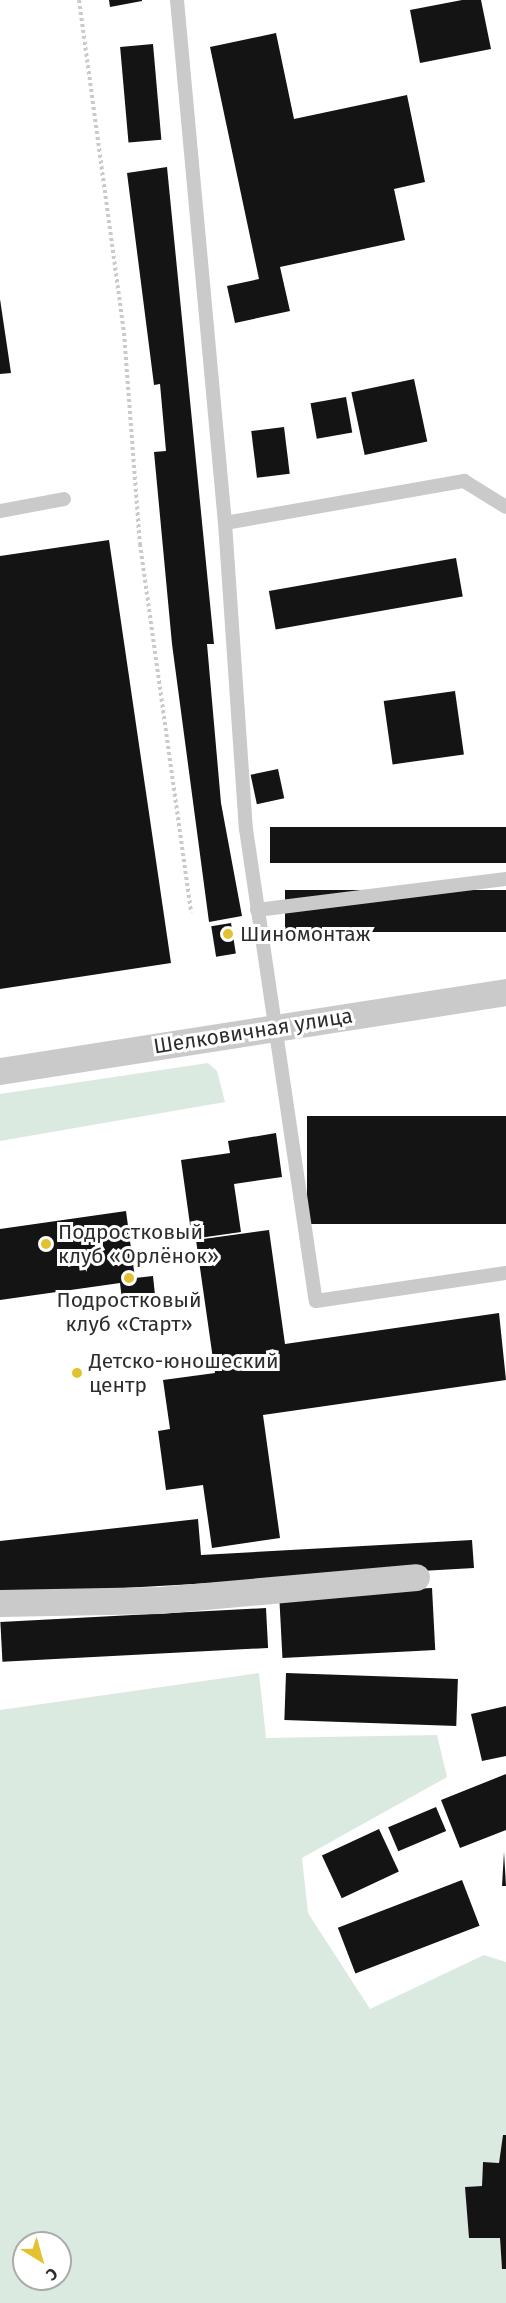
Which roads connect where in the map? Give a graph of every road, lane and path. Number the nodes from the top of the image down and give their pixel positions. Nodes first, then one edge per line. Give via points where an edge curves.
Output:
1 (79, 0) edge
2 (177, 0) edge
3 (64, 499) dead end
4 (506, 507) edge
5 (0, 511) edge
6 (225, 523) junction
7 (506, 879) edge
8 (257, 910) junction
9 (191, 912) dead end
10 (506, 992) edge
11 (274, 1028) junction
12 (0, 1071) edge
13 (506, 1273) edge
14 (416, 1577) dead end
15 (0, 1603) edge

1 - 9 path via 124,333 140,544
2 - 6 lane
3 - 5 lane
4 - 6 lane via 464,481
6 - 8 lane via 246,829
7 - 8 lane
8 - 11 lane
10 - 11 street, Шелковичная улица
11 - 12 street, Шелковичная улица
11 - 13 lane via 316,1301
14 - 15 street via 160,1600

